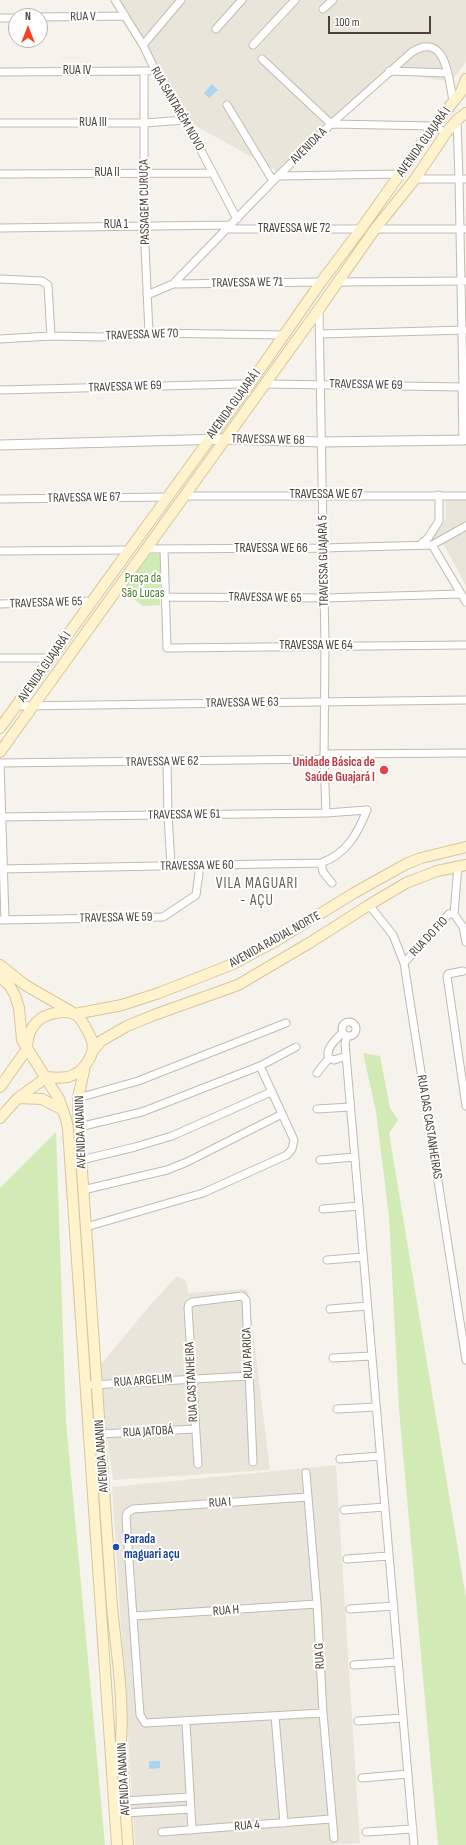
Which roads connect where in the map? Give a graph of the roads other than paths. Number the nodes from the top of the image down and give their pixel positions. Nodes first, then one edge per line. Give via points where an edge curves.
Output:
1 (181, 0) edge
2 (242, 0) edge
3 (295, 0) edge
4 (333, 0) edge
5 (118, 2) edge
6 (323, 8) dead end
7 (125, 16) junction
8 (48, 17) edge
9 (216, 29) dead end
10 (143, 45) junction
11 (253, 45) dead end
12 (262, 59) dead end
13 (155, 70) junction
14 (144, 71) junction
15 (389, 71) junction
16 (0, 72) edge
17 (448, 74) junction
18 (466, 79) edge
19 (453, 102) junction
20 (227, 105) dead end
21 (466, 113) edge
22 (185, 120) junction
23 (456, 120) junction
24 (145, 122) junction
25 (0, 124) edge
26 (331, 124) junction
27 (434, 126) junction
28 (446, 133) junction
29 (144, 173) junction
30 (213, 173) junction
31 (0, 174) edge
32 (401, 174) junction
33 (276, 178) junction
34 (415, 179) junction
35 (463, 179) edge
36 (237, 219) junction
37 (144, 225) junction
38 (230, 227) junction
39 (0, 228) edge
40 (361, 229) junction
41 (375, 229) junction
42 (463, 229) edge
43 (0, 279) edge
44 (463, 281) edge
45 (321, 282) junction
46 (338, 282) junction
47 (173, 284) junction
48 (147, 295) junction
49 (320, 309) junction
50 (464, 330) edge
51 (149, 333) junction
52 (320, 334) junction
53 (284, 335) junction
54 (51, 336) junction
55 (0, 339) edge
56 (266, 384) junction
57 (249, 385) junction
58 (321, 385) junction
59 (465, 387) edge
60 (0, 390) edge
61 (225, 439) junction
62 (208, 440) junction
63 (465, 440) edge
64 (322, 442) junction
65 (0, 445) edge
66 (322, 495) junction
67 (439, 495) junction
68 (185, 496) junction
69 (466, 496) edge
70 (168, 497) junction
71 (0, 499) edge
72 (466, 526) edge
73 (420, 544) junction
74 (432, 545) junction
75 (323, 548) junction
76 (146, 549) junction
77 (129, 550) junction
78 (164, 550) junction
79 (0, 551) edge
80 (462, 590) edge
81 (165, 597) junction
82 (324, 598) junction
83 (92, 601) junction
84 (466, 602) edge
85 (0, 604) edge
86 (325, 646) junction
87 (466, 646) edge
88 (0, 658) edge
89 (50, 658) junction
90 (466, 700) edge
91 (324, 702) junction
92 (18, 706) junction
93 (33, 706) junction
94 (0, 728) edge
95 (0, 752) edge
96 (466, 753) edge
97 (324, 757) junction
98 (167, 762) junction
99 (0, 763) edge
100 (367, 810) joint
101 (326, 813) junction
102 (168, 815) junction
103 (1, 817) edge
104 (466, 847) edge
105 (320, 864) junction
106 (462, 865) edge
107 (171, 866) junction
108 (200, 866) junction
109 (1, 869) edge
110 (332, 883) dead end
111 (369, 904) junction
112 (454, 914) junction
113 (2, 920) edge
114 (466, 942) edge
115 (404, 963) junction
116 (0, 965) edge
117 (463, 971) dead end
118 (0, 976) edge
119 (78, 1016) junction
120 (286, 1023) dead end
121 (296, 1047) dead end
122 (28, 1052) junction
123 (92, 1052) junction
124 (346, 1056) junction
125 (330, 1058) junction
126 (85, 1066) junction
127 (260, 1066) junction
128 (317, 1073) dead end
129 (45, 1075) junction
130 (0, 1087) edge
131 (271, 1092) junction
132 (18, 1098) junction
133 (78, 1098) junction
134 (466, 1106) edge
135 (350, 1107) junction
136 (317, 1109) dead end
137 (63, 1110) junction
138 (282, 1114) junction
139 (0, 1118) edge
140 (79, 1127) junction
141 (355, 1157) junction
142 (81, 1160) junction
143 (320, 1160) dead end
144 (83, 1190) junction
145 (359, 1206) junction
146 (324, 1209) dead end
147 (86, 1227) junction
148 (363, 1257) junction
149 (327, 1260) dead end
150 (193, 1302) joint
151 (368, 1306) junction
152 (330, 1309) dead end
153 (372, 1356) junction
154 (333, 1358) dead end
155 (466, 1360) edge
156 (248, 1376) junction
157 (192, 1378) junction
158 (92, 1385) junction
159 (376, 1407) junction
160 (337, 1409) dead end
161 (195, 1429) junction
162 (101, 1434) junction
163 (381, 1456) junction
164 (340, 1459) dead end
165 (253, 1462) dead end
166 (198, 1464) dead end
167 (306, 1473) dead end
168 (308, 1497) junction
169 (385, 1507) junction
170 (344, 1510) dead end
171 (389, 1556) junction
172 (347, 1559) dead end
173 (317, 1604) junction
174 (394, 1606) junction
175 (350, 1609) dead end
176 (134, 1616) junction
177 (398, 1662) junction
178 (354, 1665) dead end
179 (119, 1671) junction
180 (105, 1672) junction
181 (323, 1713) junction
182 (275, 1716) junction
183 (403, 1718) junction
184 (358, 1721) dead end
185 (186, 1722) junction
186 (408, 1774) junction
187 (362, 1778) dead end
188 (190, 1797) junction
189 (125, 1802) junction
190 (191, 1809) junction
191 (125, 1813) junction
192 (331, 1819) junction
193 (284, 1823) junction
194 (413, 1829) junction
195 (192, 1830) junction
196 (162, 1832) dead end
197 (366, 1832) dead end
198 (334, 1838) dead end
199 (117, 1845) edge
200 (128, 1845) edge
201 (414, 1845) edge

1 - 10 street
2 - 9 street
3 - 11 street
4 - 6 street
5 - 7 street, RUA SANTARÉM NOVO
7 - 8 street, RUA V
7 - 10 street, RUA SANTARÉM NOVO
10 - 13 street, RUA SANTARÉM NOVO
12 - 26 street
13 - 14 street, RUA IV
13 - 22 street, RUA SANTARÉM NOVO
14 - 16 street, RUA IV
14 - 24 street, PASSAGEM CURUÇA
15 - 17 street
15 - 17 street, AVENIDA A via 412,52 427,46 439,52
15 - 26 street, AVENIDA A
17 - 19 street, AVENIDA A
18 - 19 main road, AVENIDA GUAJARÁ I via 461,92
19 - 27 main road, AVENIDA GUAJARÁ I
20 - 33 street
21 - 23 main road, AVENIDA GUAJARÁ I
22 - 24 street, RUA III
22 - 30 street, RUA SANTARÉM NOVO
23 - 28 main road, AVENIDA GUAJARÁ I
23 - 35 street
24 - 25 street, RUA III
24 - 29 street, PASSAGEM CURUÇA
26 - 27 street
26 - 33 street, AVENIDA A
27 - 28 street
27 - 32 main road, AVENIDA GUAJARÁ I
28 - 34 main road, AVENIDA GUAJARÁ I
29 - 30 street, RUA II
29 - 31 street, RUA II
29 - 37 street, PASSAGEM CURUÇA
30 - 36 street, RUA SANTARÉM NOVO
32 - 33 street
32 - 40 main road, AVENIDA GUAJARÁ I
33 - 36 street, AVENIDA A
34 - 35 street
34 - 41 main road, AVENIDA GUAJARÁ I
35 - 42 street
36 - 38 street, AVENIDA A
37 - 38 street, RUA 1
37 - 39 street, RUA 1
37 - 48 street, PASSAGEM CURUÇA
38 - 40 street, TRAVESSA WE 72
38 - 47 street, AVENIDA A
40 - 45 main road, AVENIDA GUAJARÁ I
41 - 42 street
41 - 46 main road, AVENIDA GUAJARÁ I
42 - 44 street
43 - 54 street via 46,283 49,287
44 - 46 street
44 - 50 street
45 - 47 street, TRAVESSA WE 71
45 - 53 main road, AVENIDA GUAJARÁ I
46 - 49 main road, AVENIDA GUAJARÁ I
47 - 48 street, AVENIDA A
48 - 51 street, PASSAGEM CURUÇA
49 - 52 street, TRAVESSA GUAJARÁ 5
49 - 56 main road, AVENIDA GUAJARÁ I
50 - 52 street
50 - 59 street
51 - 53 street, TRAVESSA WE 70
51 - 54 street, TRAVESSA WE 70 via 100,337
52 - 58 street, TRAVESSA GUAJARÁ 5
53 - 57 main road, AVENIDA GUAJARÁ I
54 - 55 street, TRAVESSA WE 70
56 - 58 street, TRAVESSA WE 69
56 - 61 main road, AVENIDA GUAJARÁ I
57 - 60 street, TRAVESSA WE 69
57 - 62 main road, AVENIDA GUAJARÁ I
58 - 59 street, TRAVESSA WE 69
58 - 64 street, TRAVESSA GUAJARÁ 5
59 - 63 street
61 - 62 street, TRAVESSA WE 68
61 - 64 street, TRAVESSA WE 68
61 - 68 main road, AVENIDA GUAJARÁ I
62 - 65 street, TRAVESSA WE 68
62 - 70 main road, AVENIDA GUAJARÁ I
63 - 64 street, TRAVESSA WE 68
64 - 66 street, TRAVESSA GUAJARÁ 5
66 - 67 street, TRAVESSA WE 67
66 - 68 street, TRAVESSA WE 67
66 - 75 street, TRAVESSA GUAJARÁ 5
67 - 69 street, TRAVESSA WE 67
67 - 73 street via 439,521 425,543
68 - 76 main road, AVENIDA GUAJARÁ I
70 - 71 street, TRAVESSA WE 67
70 - 77 main road, AVENIDA GUAJARÁ I
72 - 74 street
73 - 74 street
73 - 75 street, TRAVESSA WE 66
74 - 80 street
75 - 78 street, TRAVESSA WE 66
75 - 82 street, TRAVESSA GUAJARÁ 5
76 - 78 street, TRAVESSA WE 66
76 - 93 main road, AVENIDA GUAJARÁ I
77 - 79 street
77 - 83 main road, AVENIDA GUAJARÁ I
78 - 81 street
80 - 82 street, TRAVESSA WE 65
80 - 84 street
81 - 82 street, TRAVESSA WE 65
81 - 86 street, TRAVESSA WE 64 via 167,648
82 - 86 street, TRAVESSA GUAJARÁ 5
83 - 85 street, TRAVESSA WE 65
83 - 89 main road, AVENIDA GUAJARÁ I
86 - 87 street, TRAVESSA WE 64
86 - 91 street, TRAVESSA GUAJARÁ 5
88 - 89 street
89 - 92 main road, AVENIDA GUAJARÁ I
90 - 91 street, TRAVESSA WE 63
91 - 93 street, TRAVESSA WE 63
91 - 97 street, TRAVESSA GUAJARÁ 5
92 - 93 street, TRAVESSA WE 63
92 - 94 main road, AVENIDA GUAJARÁ I
93 - 95 main road, AVENIDA GUAJARÁ I
96 - 97 street, TRAVESSA WE 62
97 - 98 street, TRAVESSA WE 62
97 - 101 street, TRAVESSA GUAJARÁ 5
98 - 99 street, TRAVESSA WE 62
98 - 102 street
99 - 103 street
100 - 101 street, TRAVESSA WE 61
100 - 105 street, TRAVESSA WE 60 via 353,838 341,853
101 - 102 street, TRAVESSA WE 61
102 - 103 street, TRAVESSA WE 61
102 - 107 street
103 - 109 street
104 - 119 main road, AVENIDA RADIAL NORTE via 406,864 233,964 159,993
105 - 108 street, TRAVESSA WE 60
105 - 110 street
106 - 111 main road, AVENIDA RADIAL NORTE via 437,870
106 - 112 street
107 - 108 street, TRAVESSA WE 60
107 - 109 street, TRAVESSA WE 60
108 - 113 street, TRAVESSA WE 59 via 196,895 163,917
109 - 113 street
111 - 115 street, RUA DAS CASTANHEIRAS via 393,935
111 - 123 main road, AVENIDA RADIAL NORTE via 238,985 127,1026 101,1041
112 - 114 street via 463,927
112 - 115 street, RUA DO FIO via 449,914
115 - 155 street, RUA DAS CASTANHEIRAS
116 - 119 main road via 25,986
117 - 134 street via 446,976
118 - 122 main road via 15,995 20,1014 22,1040
119 - 122 main road via 57,1013 41,1019 30,1032
119 - 123 main road via 92,1040
120 - 133 street via 138,1081
121 - 127 street
122 - 129 main road
122 - 130 main road
123 - 126 main road
124 - 125 street via 334,1060
124 - 125 street via 344,1034 328,1050
124 - 135 street
125 - 128 street
126 - 129 main road via 69,1077
126 - 133 main road, AVENIDA ANANIN
127 - 131 street
127 - 140 street via 142,1112
129 - 132 main road
129 - 137 main road, AVENIDA ANANIN
131 - 138 street
131 - 142 street via 172,1136
132 - 137 main road via 42,1098
132 - 139 main road
133 - 140 main road, AVENIDA ANANIN
135 - 136 street
135 - 141 street
137 - 158 main road, AVENIDA ANANIN via 68,1129
138 - 144 street via 167,1170
138 - 147 street via 294,1140 287,1155 203,1193
140 - 142 main road, AVENIDA ANANIN
141 - 143 street
141 - 145 street
142 - 144 main road, AVENIDA ANANIN
144 - 147 main road, AVENIDA ANANIN
145 - 146 street
145 - 148 street
147 - 158 main road, AVENIDA ANANIN
148 - 149 street
148 - 151 street
150 - 156 street, RUA PARICA via 242,1296 245,1298
150 - 157 street, RUA CASTANHEIRA via 188,1308
151 - 152 street
151 - 153 street
153 - 154 street
153 - 159 street
156 - 157 street, RUA ARGELIM
156 - 165 street, RUA PARICA
157 - 158 street, RUA ARGELIM
157 - 161 street, RUA CASTANHEIRA
158 - 162 main road, AVENIDA ANANIN
158 - 180 main road, AVENIDA ANANIN
159 - 160 street
159 - 163 street
161 - 162 street, RUA JATOBÁ
161 - 166 street, RUA CASTANHEIRA
162 - 179 main road, AVENIDA ANANIN via 112,1606
163 - 164 street
163 - 169 street
167 - 168 street, RUA G
168 - 173 street, RUA G
168 - 176 street, RUA I via 133,1509 127,1513
169 - 170 street
169 - 171 street
171 - 172 street
171 - 174 street
173 - 176 street, RUA H
173 - 181 street, RUA G
174 - 175 street
174 - 177 street
176 - 185 street via 142,1720 145,1723
177 - 178 street
177 - 183 street
179 - 180 main road
179 - 189 main road, AVENIDA ANANIN
180 - 199 main road, AVENIDA ANANIN
181 - 182 street
181 - 192 street, RUA G
182 - 185 street
182 - 193 street
183 - 184 street
183 - 186 street
185 - 188 street
186 - 187 street
186 - 194 street
188 - 189 street
188 - 190 street
189 - 191 main road, AVENIDA ANANIN
190 - 191 street
190 - 195 street
191 - 200 main road, AVENIDA ANANIN
192 - 193 street, RUA 4
192 - 198 street, RUA G
193 - 195 street, RUA 4
194 - 197 street
194 - 201 street
195 - 196 street, RUA 4

